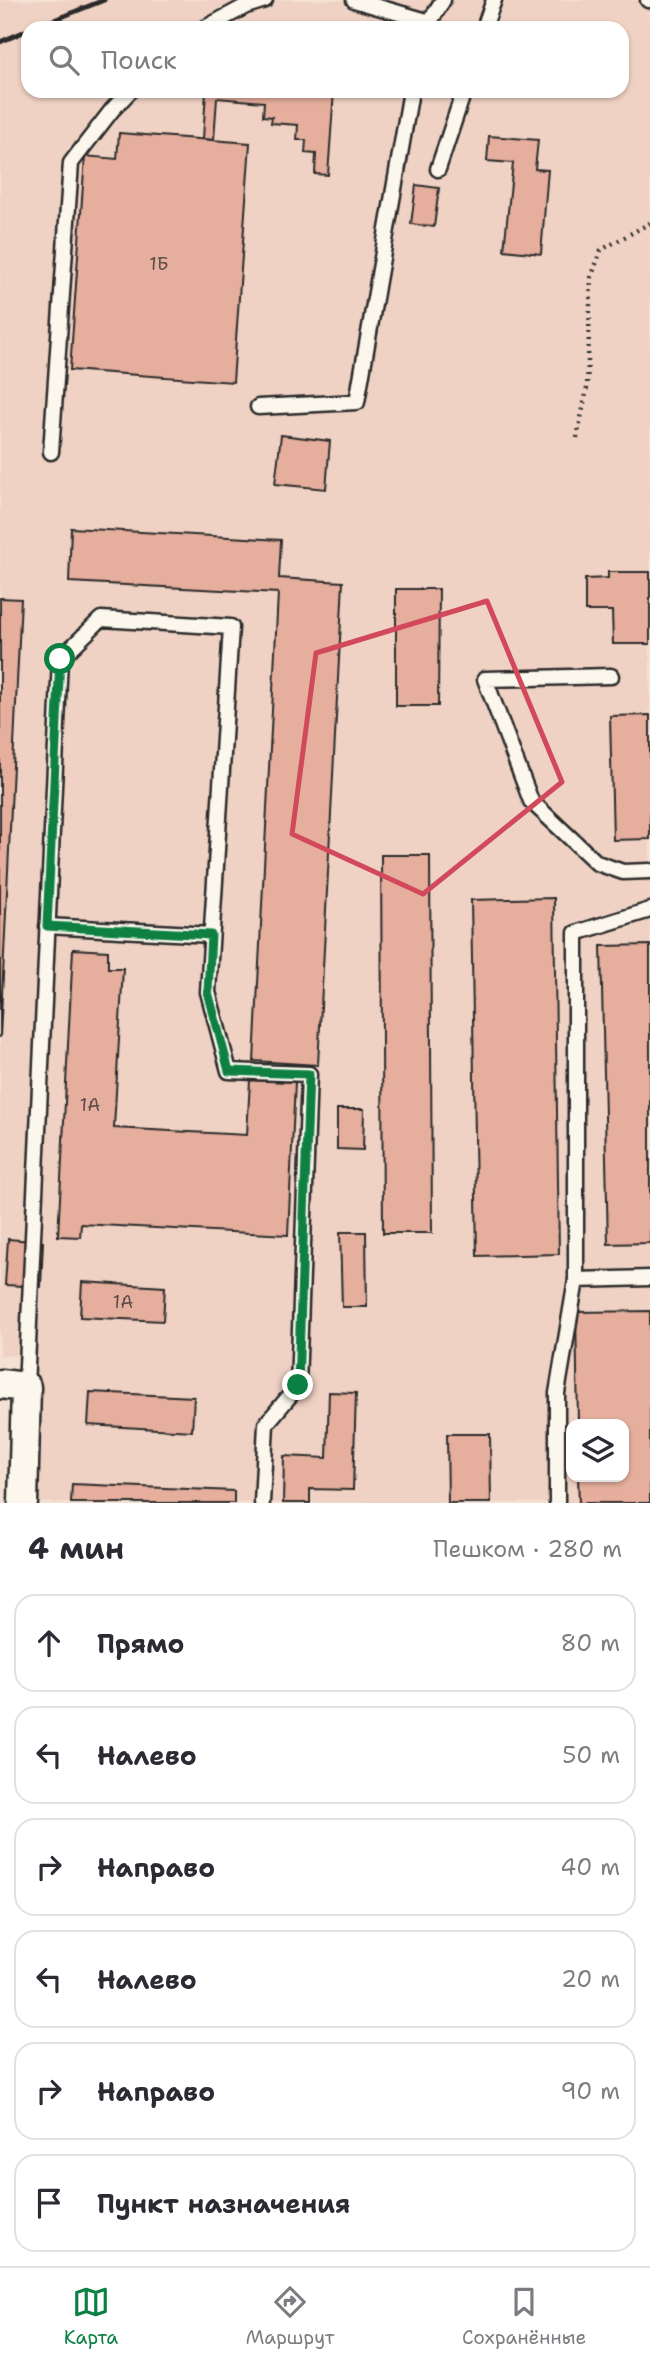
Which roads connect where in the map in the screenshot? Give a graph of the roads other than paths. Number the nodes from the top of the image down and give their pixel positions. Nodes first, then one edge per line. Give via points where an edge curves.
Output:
1 (265, 0) edge
2 (354, 0) edge
3 (443, 0) edge
4 (494, 0) edge
5 (218, 21) edge
6 (416, 21) edge
7 (430, 21) edge
8 (486, 21) edge
9 (123, 98) edge
10 (410, 98) edge
11 (462, 98) edge
12 (438, 169) dead end
13 (258, 407) dead end
14 (51, 452) dead end
15 (611, 677) dead end
16 (650, 871) edge
17 (650, 910) edge
18 (47, 926) junction
19 (211, 935) junction
20 (650, 1279) edge
21 (576, 1280) junction
22 (13, 1386) edge
23 (23, 1503) edge
24 (262, 1503) edge
25 (557, 1503) edge

1 - 5 lane
2 - 6 lane
3 - 7 lane
4 - 8 lane
9 - 14 lane via 71,163
10 - 13 lane via 357,402
11 - 12 lane
15 - 16 lane via 485,679 530,801 597,863 623,872
17 - 21 lane via 576,933
18 - 19 lane
18 - 19 lane via 60,659 101,619 231,627
18 - 22 lane
19 - 24 lane via 208,992 229,1071 309,1074 298,1385 266,1424
20 - 21 lane
21 - 25 lane via 557,1393
22 - 23 street

